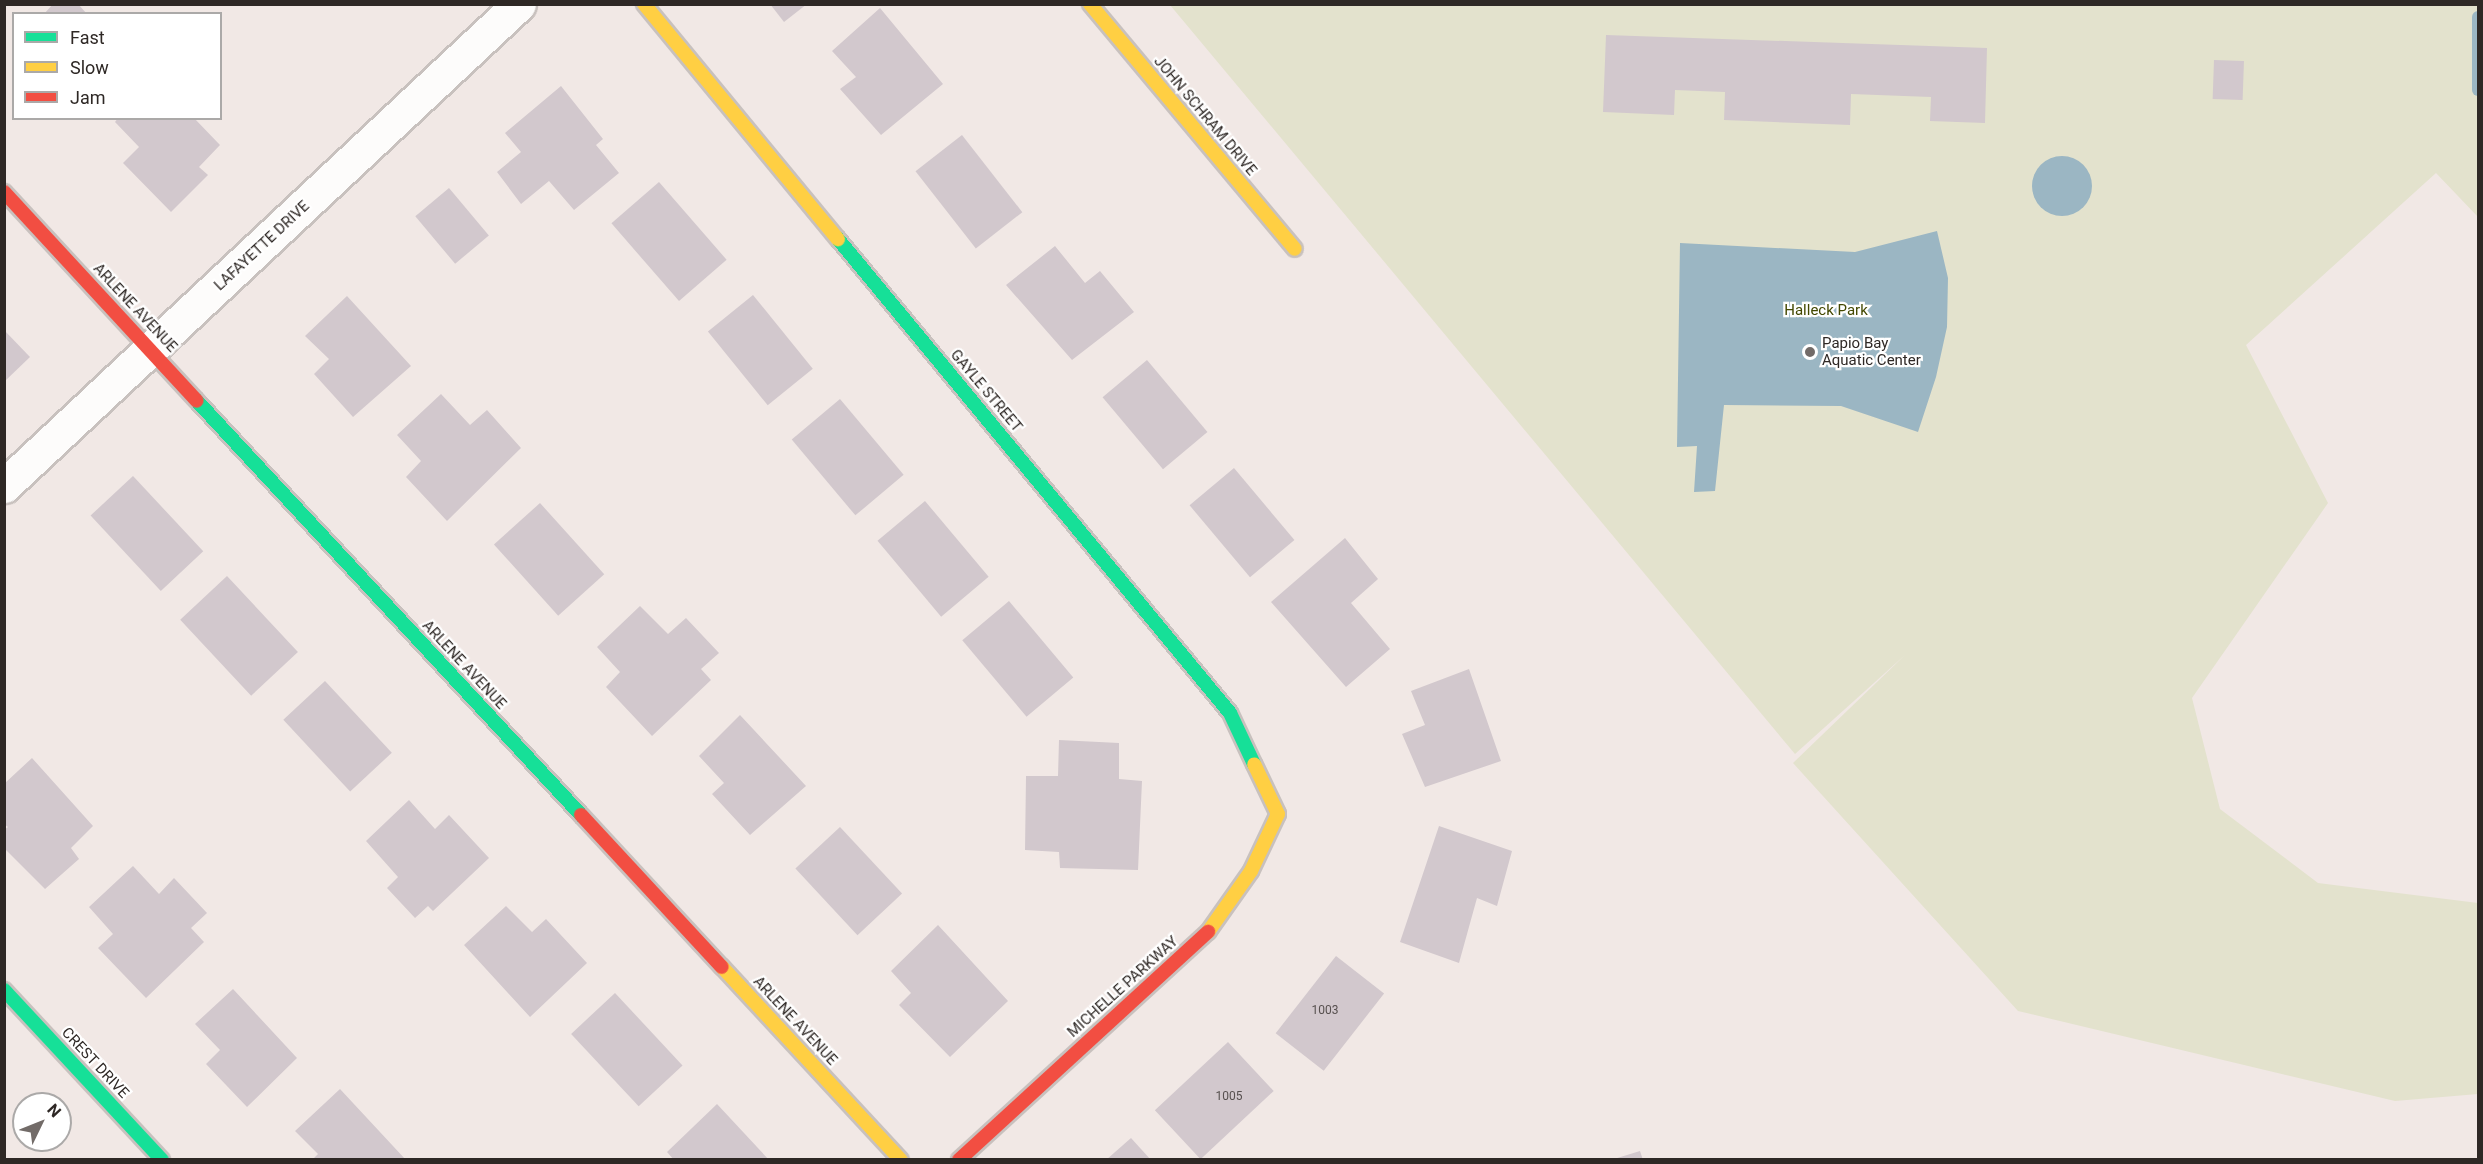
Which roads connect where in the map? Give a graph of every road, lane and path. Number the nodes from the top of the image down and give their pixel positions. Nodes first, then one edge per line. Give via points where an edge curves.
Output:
1 (519, 4) edge
2 (644, 4) edge
3 (1090, 4) edge
4 (4, 192) edge
5 (1295, 249) dead end
6 (152, 350) junction
7 (4, 486) edge
8 (1278, 814) joint
9 (4, 990) edge
10 (162, 1160) edge
11 (901, 1160) edge
12 (959, 1160) edge

1 - 6 street, LAFAYETTE DRIVE
2 - 8 street, GAYLE STREET via 1230,713
3 - 5 street, JOHN SCHRAM DRIVE
4 - 6 street, ARLENE AVENUE
6 - 7 street, LAFAYETTE DRIVE
6 - 11 street, ARLENE AVENUE
8 - 12 street, MICHELLE PARKWAY via 1251,870 1214,926
9 - 10 street, CREST DRIVE

